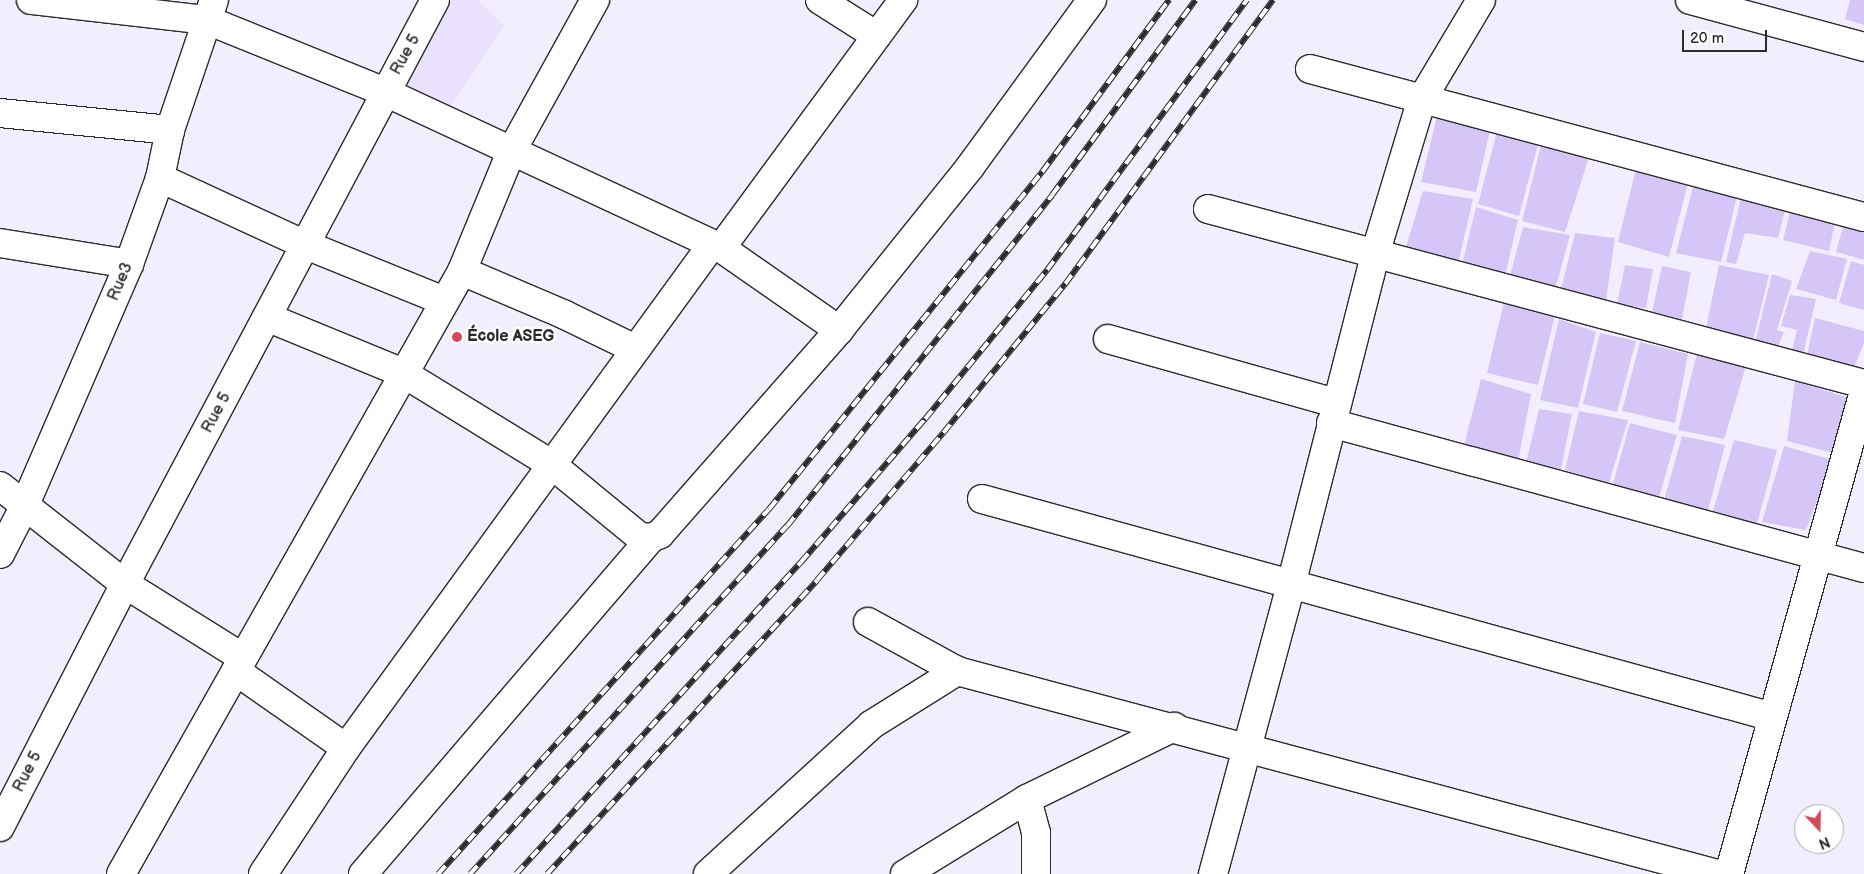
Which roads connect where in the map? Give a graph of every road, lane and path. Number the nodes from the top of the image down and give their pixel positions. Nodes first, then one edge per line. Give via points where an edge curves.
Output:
1 (31, 0) edge
2 (435, 0) edge
3 (595, 0) edge
4 (820, 0) edge
5 (903, 0) edge
6 (1092, 0) edge
7 (1481, 0) edge
8 (1690, 0) edge
9 (211, 10) edge
10 (877, 36) junction
11 (1864, 47) edge
12 (1310, 69) dead end
13 (385, 92) junction
14 (1422, 99) junction
15 (0, 113) edge
16 (170, 130) junction
17 (511, 152) junction
18 (160, 178) junction
19 (1208, 209) dead end
20 (1864, 216) edge
21 (0, 243) edge
22 (306, 246) junction
23 (716, 247) junction
24 (1376, 251) junction
25 (129, 264) junction
26 (462, 271) junction
27 (444, 301) junction
28 (269, 318) junction
29 (839, 330) junction
30 (1108, 340) dead end
31 (635, 349) junction
32 (403, 373) junction
33 (1864, 384) edge
34 (1864, 391) edge
35 (1334, 413) junction
36 (550, 464) junction
37 (0, 486) edge
38 (982, 499) dead end
39 (24, 507) junction
40 (651, 538) junction
41 (0, 554) edge
42 (1818, 556) junction
43 (1864, 568) edge
44 (125, 584) junction
45 (1292, 585) junction
46 (868, 622) dead end
47 (239, 664) junction
48 (957, 671) junction
49 (1773, 716) junction
50 (1174, 727) junction
51 (1247, 747) junction
52 (346, 748) junction
53 (1027, 798) junction
54 (0, 827) edge
55 (912, 872) edge
56 (121, 874) edge
57 (263, 874) edge
58 (364, 874) edge
59 (708, 874) edge
60 (1036, 874) edge
61 (1213, 874) edge
62 (1718, 874) edge
63 (1730, 874) edge

1 - 9 street
2 - 13 street, Rue 5
3 - 17 street
4 - 10 street
5 - 10 street
6 - 29 street via 970,167
7 - 14 street
8 - 11 street
9 - 13 street
9 - 16 street, Rue3
10 - 23 street
12 - 14 street
13 - 17 street
13 - 22 street, Rue 5
14 - 20 street
14 - 24 street
15 - 16 street
16 - 18 street, Rue3
17 - 23 street
17 - 26 street
18 - 22 street
18 - 25 street, Rue3
19 - 24 street
21 - 25 street
22 - 27 street
22 - 28 street, Rue 5
23 - 29 street
23 - 31 street
24 - 33 street
24 - 35 street
25 - 39 street, Rue3
26 - 27 street
26 - 31 street
27 - 32 street
28 - 32 street
28 - 44 street, Rue 5
29 - 40 street via 660,534
30 - 35 street
31 - 36 street
32 - 36 street
32 - 47 street
34 - 42 street
35 - 42 street
35 - 45 street
36 - 40 street via 640,537
36 - 52 street
37 - 39 street
38 - 45 street
39 - 41 street, Rue3
39 - 44 street
40 - 58 street
42 - 43 street
42 - 49 street
44 - 47 street
44 - 54 street, Rue 5
45 - 49 street
45 - 51 street
46 - 48 street
47 - 52 street
47 - 56 street
48 - 50 street
48 - 59 street via 871,724
49 - 63 street
50 - 51 street
50 - 53 street
51 - 61 street
51 - 62 street
52 - 57 street
53 - 55 street
53 - 60 street via 1036,833

